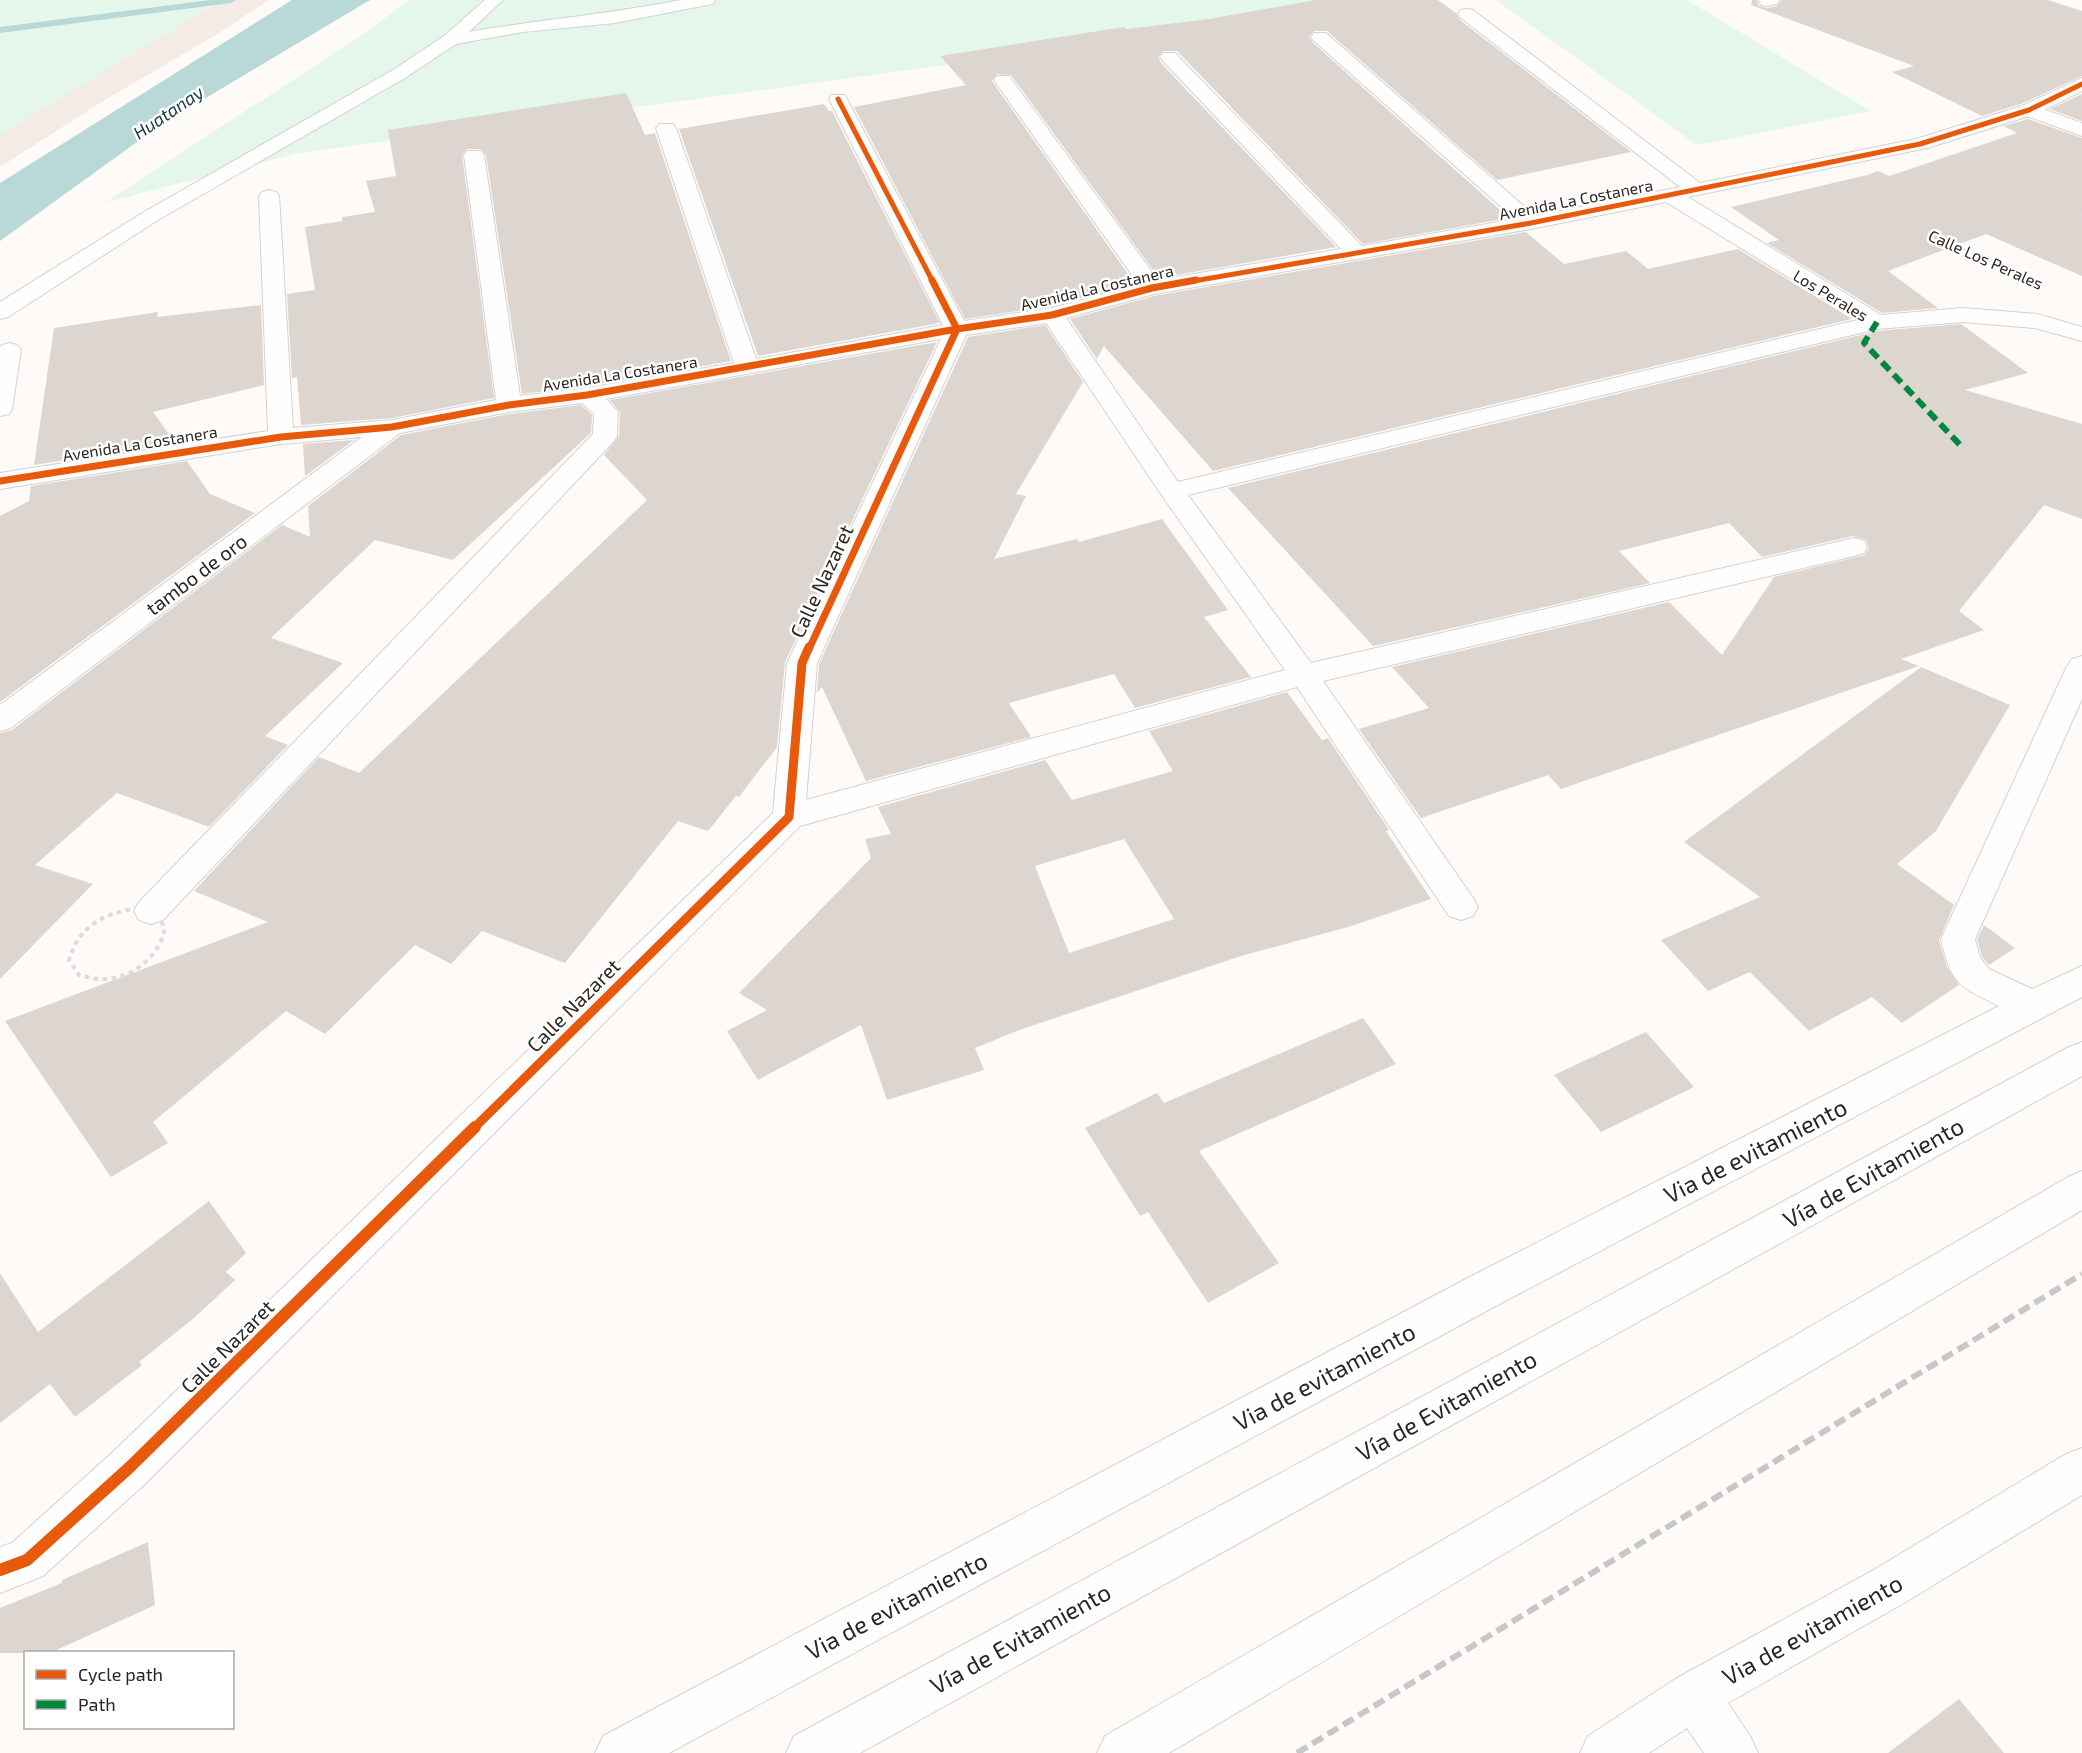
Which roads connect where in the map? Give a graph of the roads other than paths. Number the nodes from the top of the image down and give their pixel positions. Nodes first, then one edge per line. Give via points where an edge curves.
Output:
1 (495, 0) edge
2 (707, 0) edge
3 (1467, 14) dead end
4 (1320, 37) dead end
5 (450, 40) junction
6 (1168, 57) dead end
7 (1003, 80) dead end
8 (2082, 84) edge
9 (838, 99) dead end
10 (2029, 110) junction
11 (666, 128) dead end
12 (2082, 130) edge
13 (474, 155) dead end
14 (1696, 190) junction
15 (269, 196) dead end
16 (1671, 196) junction
17 (1531, 223) junction
18 (1357, 253) junction
19 (1152, 288) junction
20 (0, 312) edge
21 (1052, 315) junction
22 (1876, 322) junction
23 (957, 329) junction
24 (2082, 334) edge
25 (9, 350) dead end
26 (747, 368) junction
27 (587, 395) junction
28 (509, 405) junction
29 (0, 408) edge
30 (392, 427) junction
31 (281, 437) junction
32 (0, 481) edge
33 (1172, 491) junction
34 (1854, 547) dead end
35 (2082, 666) edge
36 (1304, 675) junction
37 (0, 720) edge
38 (789, 817) junction
39 (1461, 907) dead end
40 (151, 911) road end
41 (2082, 980) edge
42 (2033, 1006) junction
43 (2082, 1058) edge
44 (2082, 1189) edge
45 (2082, 1470) edge
46 (0, 1570) edge
47 (1694, 1695) junction
48 (620, 1753) edge
49 (811, 1753) edge
50 (1122, 1753) edge
51 (1605, 1753) edge
52 (1732, 1753) edge

1 - 5 main road
2 - 5 main road via 615,18 524,27
3 - 14 main road
4 - 17 main road
5 - 20 main road via 399,74 152,216
6 - 18 main road
7 - 19 main road
8 - 10 main road, Avenida La Costanera
9 - 23 main road
10 - 12 main road
10 - 14 main road, Avenida La Costanera via 1920,144
11 - 26 main road
13 - 28 main road
14 - 16 main road, Avenida La Costanera
15 - 31 main road
16 - 17 main road, Avenida La Costanera
16 - 22 main road, Los Perales
17 - 18 main road, Avenida La Costanera
18 - 19 main road, Avenida La Costanera
19 - 21 main road, Avenida La Costanera
21 - 23 main road, Avenida La Costanera
21 - 33 main road
22 - 24 main road, Los Perales via 1963,315 2037,321
22 - 33 main road
23 - 26 main road, Avenida La Costanera
23 - 38 main road, Calle Nazaret via 802,663
25 - 29 main road
26 - 27 main road, Avenida La Costanera
27 - 28 main road, Avenida La Costanera
27 - 40 main road via 606,412 605,436
28 - 30 main road, Avenida La Costanera
30 - 31 main road, Avenida La Costanera
30 - 37 main road, tambo de oro
31 - 32 main road, Avenida La Costanera
33 - 36 main road
34 - 36 main road
35 - 42 main road via 1958,939 1964,964 1977,979
36 - 38 main road
36 - 39 main road
38 - 46 main road, Calle Nazaret via 130,1467 27,1560
41 - 42 main road, Via de evitamiento
42 - 48 main road, Via de evitamiento via 1467,1299
43 - 49 main road, Vía de Evitamiento
44 - 50 main road
45 - 47 main road, Via de evitamiento via 1888,1587
47 - 51 main road, Via de evitamiento
47 - 52 main road

